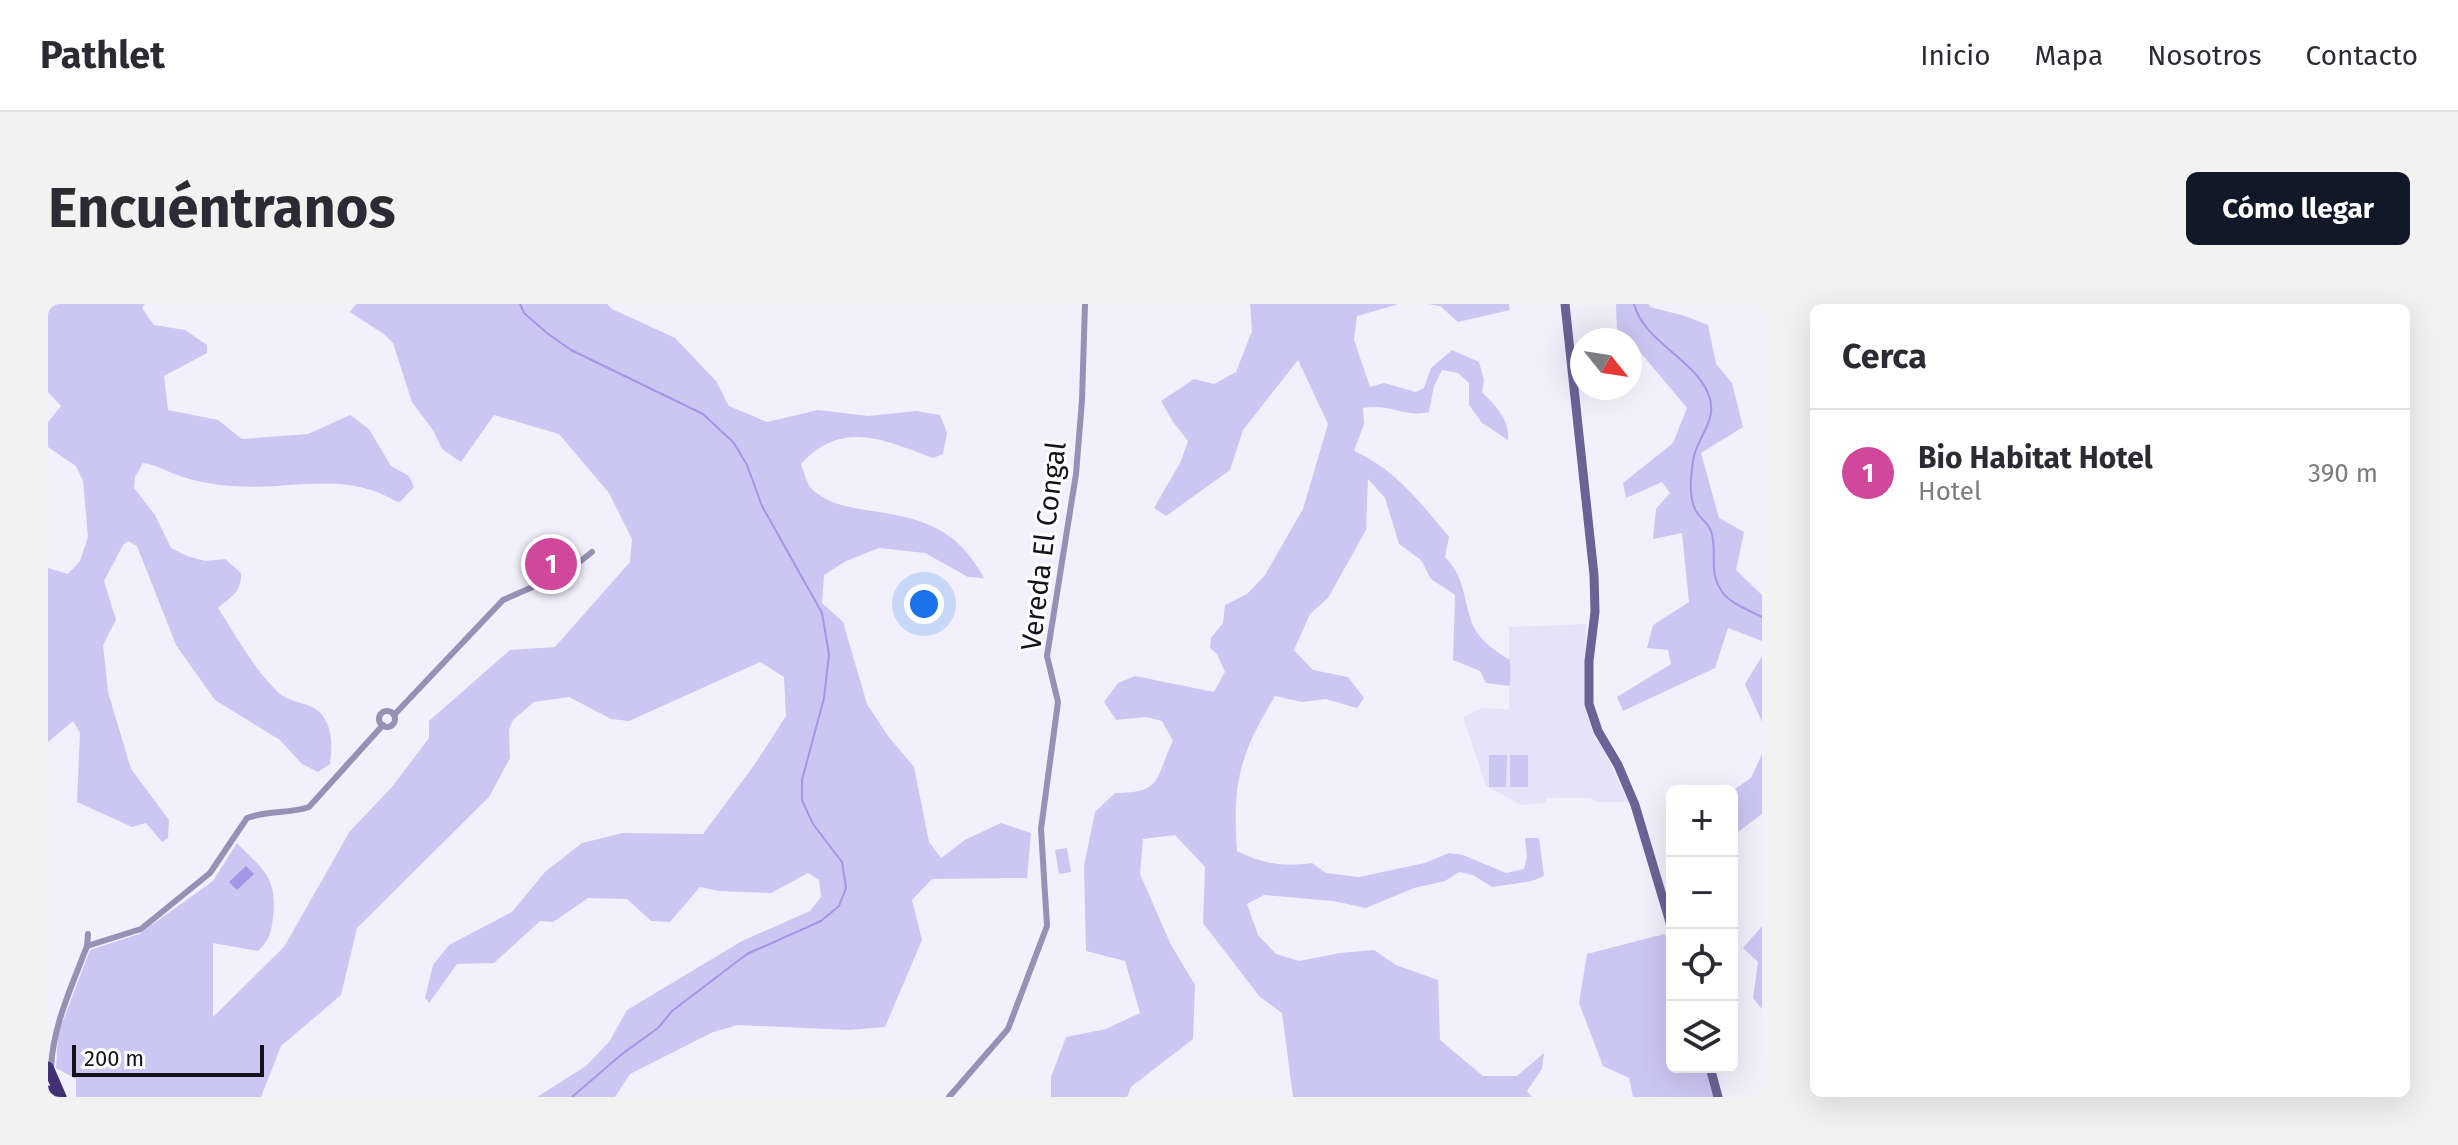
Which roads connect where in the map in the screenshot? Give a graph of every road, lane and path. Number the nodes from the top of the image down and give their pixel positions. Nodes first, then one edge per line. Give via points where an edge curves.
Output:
1 (1085, 304) edge
2 (1565, 304) edge
3 (592, 552) dead end
4 (394, 715) junction
5 (383, 725) junction
6 (1666, 909) edge
7 (88, 934) dead end
8 (87, 946) junction
9 (50, 1070) edge
10 (1712, 1073) edge
11 (48, 1091) edge
12 (50, 1097) edge
13 (61, 1097) edge
14 (949, 1097) edge
15 (1718, 1097) edge

1 - 14 street, Vereda El Congal via 1076,474 1047,656 1058,702 1041,829 1047,926 1008,1029
2 - 6 main road via 1594,575 1589,704 1635,805
3 - 4 street via 567,572 503,600
4 - 5 street via 392,725
4 - 5 street via 383,712
5 - 8 street via 309,807 247,818 210,873 141,929
7 - 8 street
8 - 9 street via 58,1022
9 - 13 highway
10 - 15 main road
11 - 12 highway

